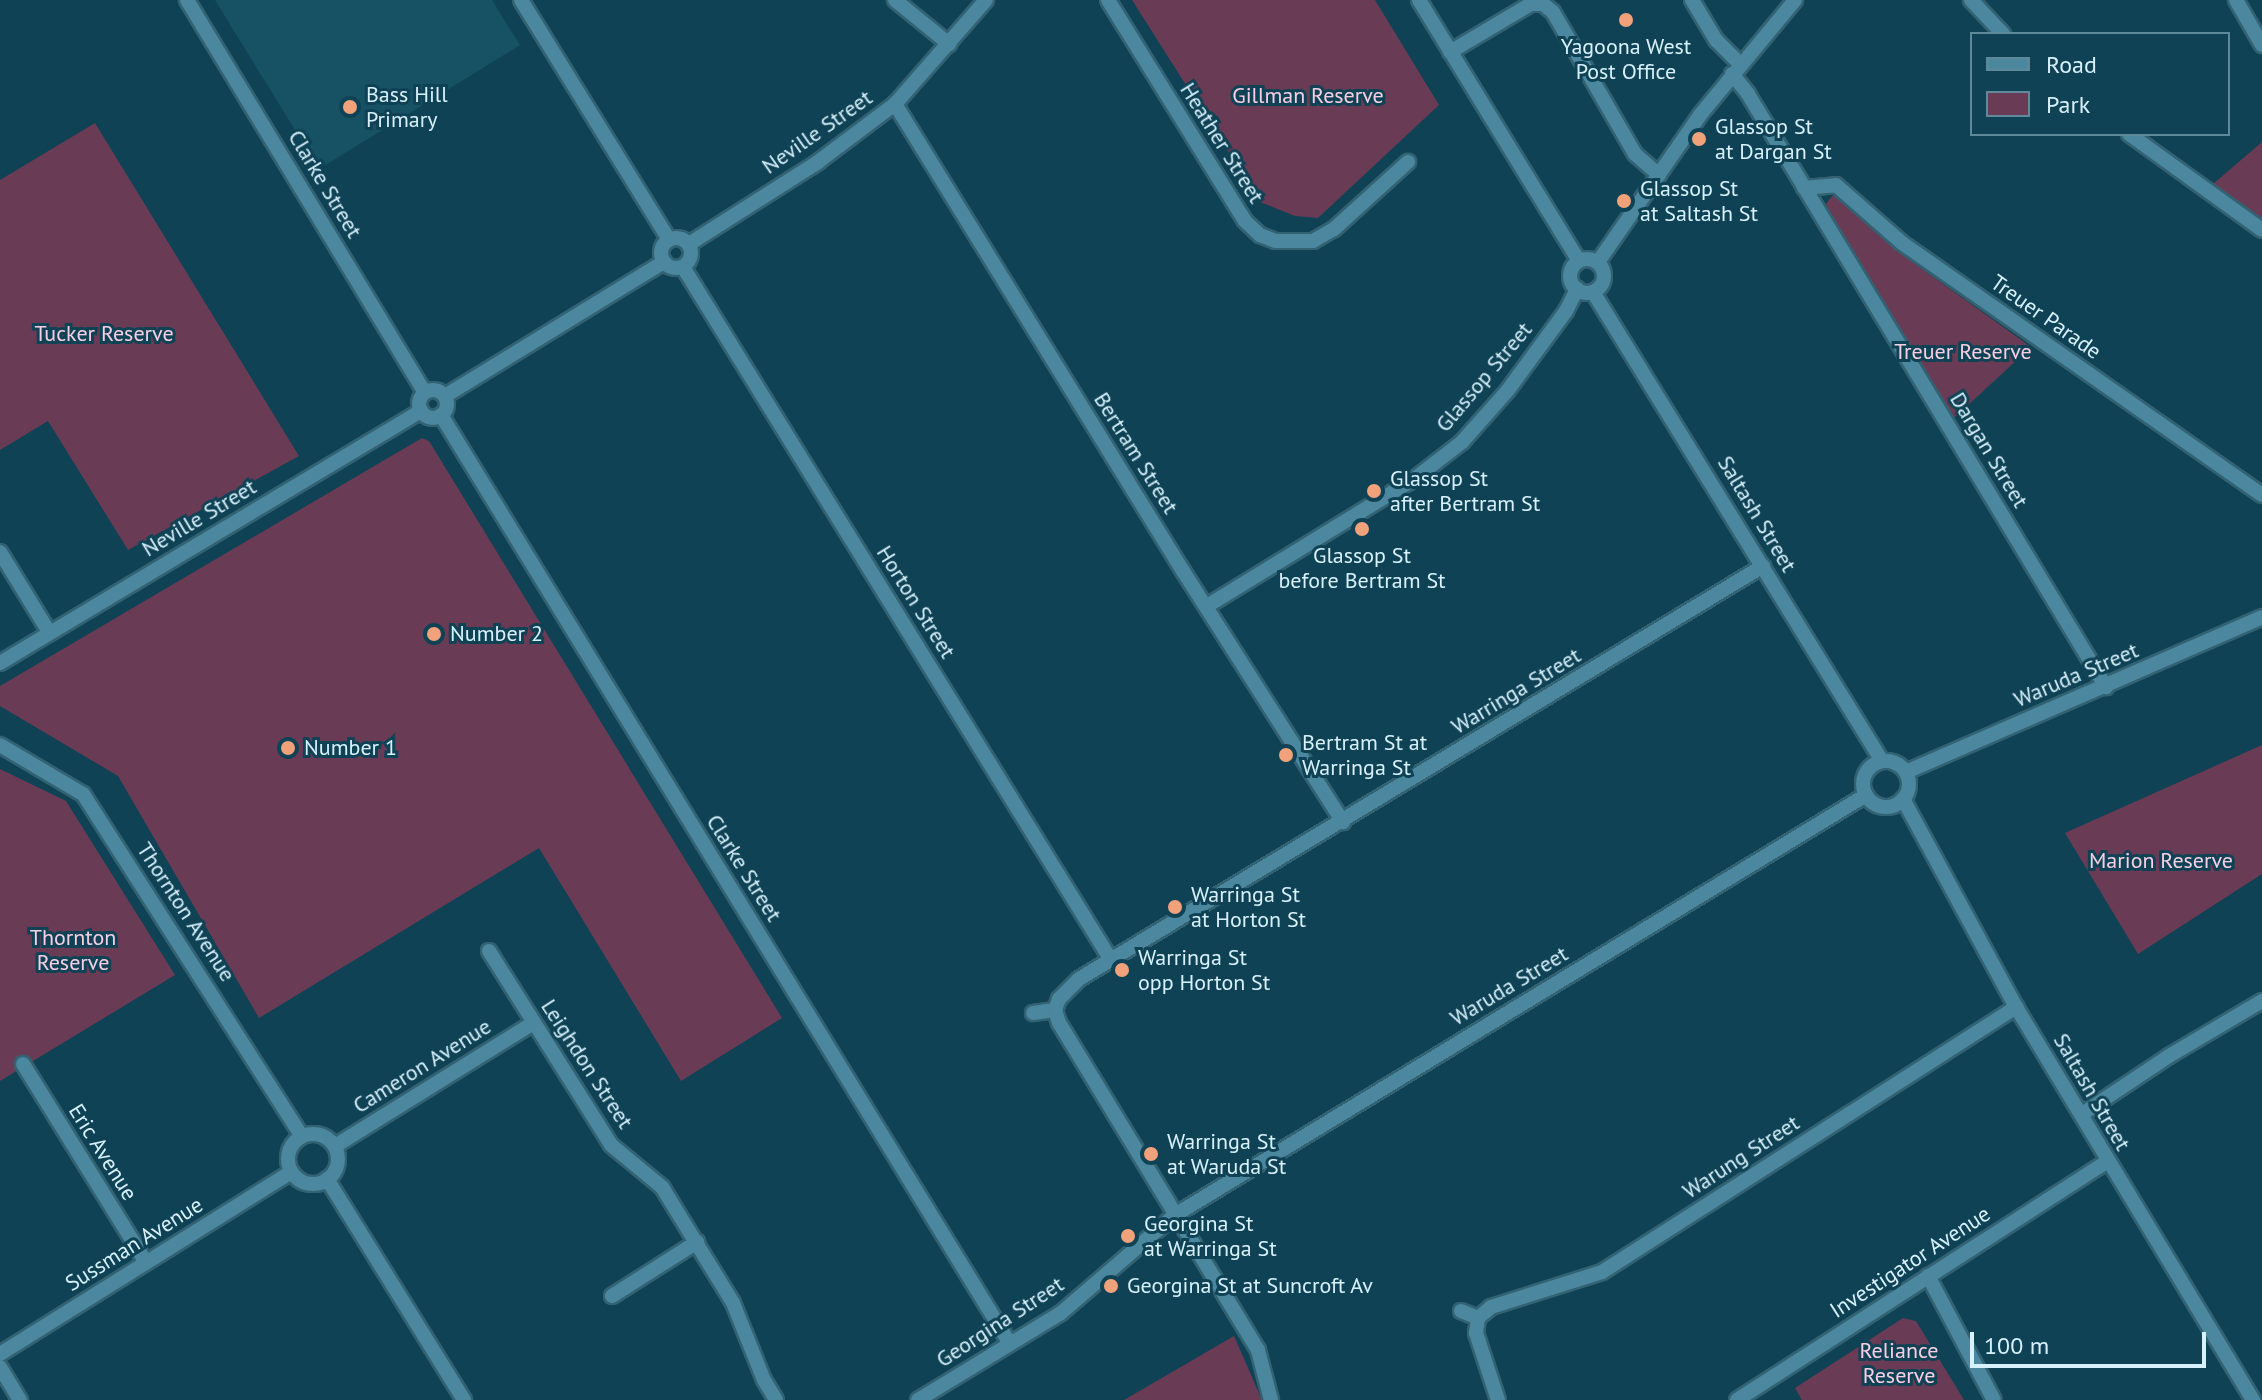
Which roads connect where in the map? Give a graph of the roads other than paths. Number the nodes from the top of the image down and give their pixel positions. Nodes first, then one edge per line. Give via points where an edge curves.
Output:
1 (187, 0) edge
2 (521, 0) edge
3 (895, 0) edge
4 (986, 0) edge
5 (1108, 0) edge
6 (1419, 0) edge
7 (1692, 0) edge
8 (1795, 0) edge
9 (1971, 0) edge
10 (2236, 0) edge
11 (2001, 32) edge
12 (949, 44) junction
13 (2262, 45) edge
14 (1450, 52) junction
15 (1736, 69) junction
16 (895, 104) junction
17 (2132, 136) edge
18 (1408, 162) dead end
19 (1659, 175) junction
20 (1804, 188) junction
21 (2262, 230) edge
22 (669, 240) junction
23 (689, 244) junction
24 (1579, 261) junction
25 (664, 262) junction
26 (1598, 262) junction
27 (683, 267) junction
28 (1577, 289) junction
29 (1593, 292) junction
30 (424, 392) junction
31 (445, 396) junction
32 (421, 411) junction
33 (441, 415) junction
34 (2262, 495) edge
35 (0, 552) edge
36 (1763, 566) junction
37 (1207, 606) junction
38 (2262, 617) edge
39 (49, 632) junction
40 (0, 663) edge
41 (2106, 687) junction
42 (0, 745) edge
43 (1882, 761) junction
44 (1906, 772) junction
45 (1866, 795) junction
46 (1903, 799) junction
47 (1343, 822) junction
48 (489, 951) dead end
49 (1111, 960) junction
50 (2262, 1001) edge
51 (2016, 1007) junction
52 (1055, 1010) junction
53 (1033, 1013) dead end
54 (533, 1023) junction
55 (23, 1064) dead end
56 (2082, 1114) junction
57 (302, 1136) junction
58 (335, 1146) junction
59 (2107, 1162) junction
60 (291, 1172) junction
61 (327, 1179) junction
62 (1175, 1215) junction
63 (697, 1242) junction
64 (146, 1262) junction
65 (1928, 1276) junction
66 (612, 1296) dead end
67 (1461, 1311) dead end
68 (1478, 1318) junction
69 (1010, 1344) junction
70 (0, 1354) edge
71 (0, 1367) edge
72 (20, 1400) edge
73 (464, 1400) edge
74 (776, 1400) edge
75 (918, 1400) edge
76 (1271, 1400) edge
77 (1498, 1400) edge
78 (1737, 1400) edge
79 (1994, 1400) edge
80 (2253, 1400) edge

1 - 30 street, Clarke Street
2 - 22 street
3 - 12 street
4 - 12 street, Neville Street
5 - 18 street, Heather Street via 1245,221 1260,235 1276,241 1313,241 1334,229
6 - 14 street
7 - 15 street, Dargan Street
8 - 15 street
9 - 11 street
10 - 13 street
12 - 16 street, Neville Street
14 - 19 street via 1531,4 1543,4 1553,12 1635,154
14 - 24 street
15 - 19 street
15 - 20 street, Dargan Street
16 - 23 street, Neville Street via 829,154
16 - 37 street, Bertram Street
17 - 21 street
19 - 26 street
20 - 34 street, Treuer Parade via 1836,185 1902,243
20 - 41 street, Dargan Street
22 - 23 street via 680,238
22 - 25 street via 662,250
23 - 27 street via 691,257
24 - 26 street
24 - 28 street via 1570,275
25 - 27 street
25 - 31 street
26 - 29 street via 1604,276
27 - 49 street, Horton Street
28 - 29 street
28 - 37 street, Glassop Street via 1508,390 1462,442 1413,480
29 - 36 street, Saltash Street
30 - 31 street via 435,390
30 - 32 street
31 - 33 street via 447,407
32 - 33 street via 430,418
32 - 39 street, Neville Street
33 - 69 street, Clarke Street
35 - 39 street
36 - 43 street, Saltash Street
36 - 47 street, Warringa Street
37 - 47 street, Bertram Street
38 - 41 street, Waruda Street
39 - 40 street, Neville Street
41 - 44 street, Waruda Street
42 - 57 street, Thornton Avenue via 83,794
43 - 44 street via 1896,763
43 - 45 street via 1865,774
44 - 46 street via 1909,786
45 - 46 street via 1884,807
45 - 62 street, Waruda Street
46 - 51 street, Saltash Street
47 - 49 street, Warringa Street
48 - 54 street, Leighdon Street
49 - 52 street, Warringa Street via 1067,989
50 - 56 street
51 - 56 street, Saltash Street
51 - 68 street, Warung Street via 1602,1272 1491,1307
52 - 53 street
52 - 62 street
54 - 58 street, Cameron Avenue
54 - 63 street, Leighdon Street via 611,1145 662,1187
55 - 64 street, Eric Avenue
56 - 59 street, Saltash Street
57 - 58 street via 324,1136
57 - 60 street via 290,1148
58 - 61 street via 338,1160
59 - 65 street, Investigator Avenue
59 - 80 street, Saltash Street
60 - 61 street via 312,1184
60 - 64 street, Sussman Avenue
61 - 73 street
62 - 69 street, Georgina Street via 1061,1313
62 - 76 street via 1258,1350
63 - 66 street
63 - 74 street, Leighdon Street via 733,1303
64 - 70 street, Sussman Avenue
65 - 78 street, Investigator Avenue
65 - 79 street
67 - 68 street
68 - 77 street via 1476,1333
69 - 75 street, Georgina Street
71 - 72 street

